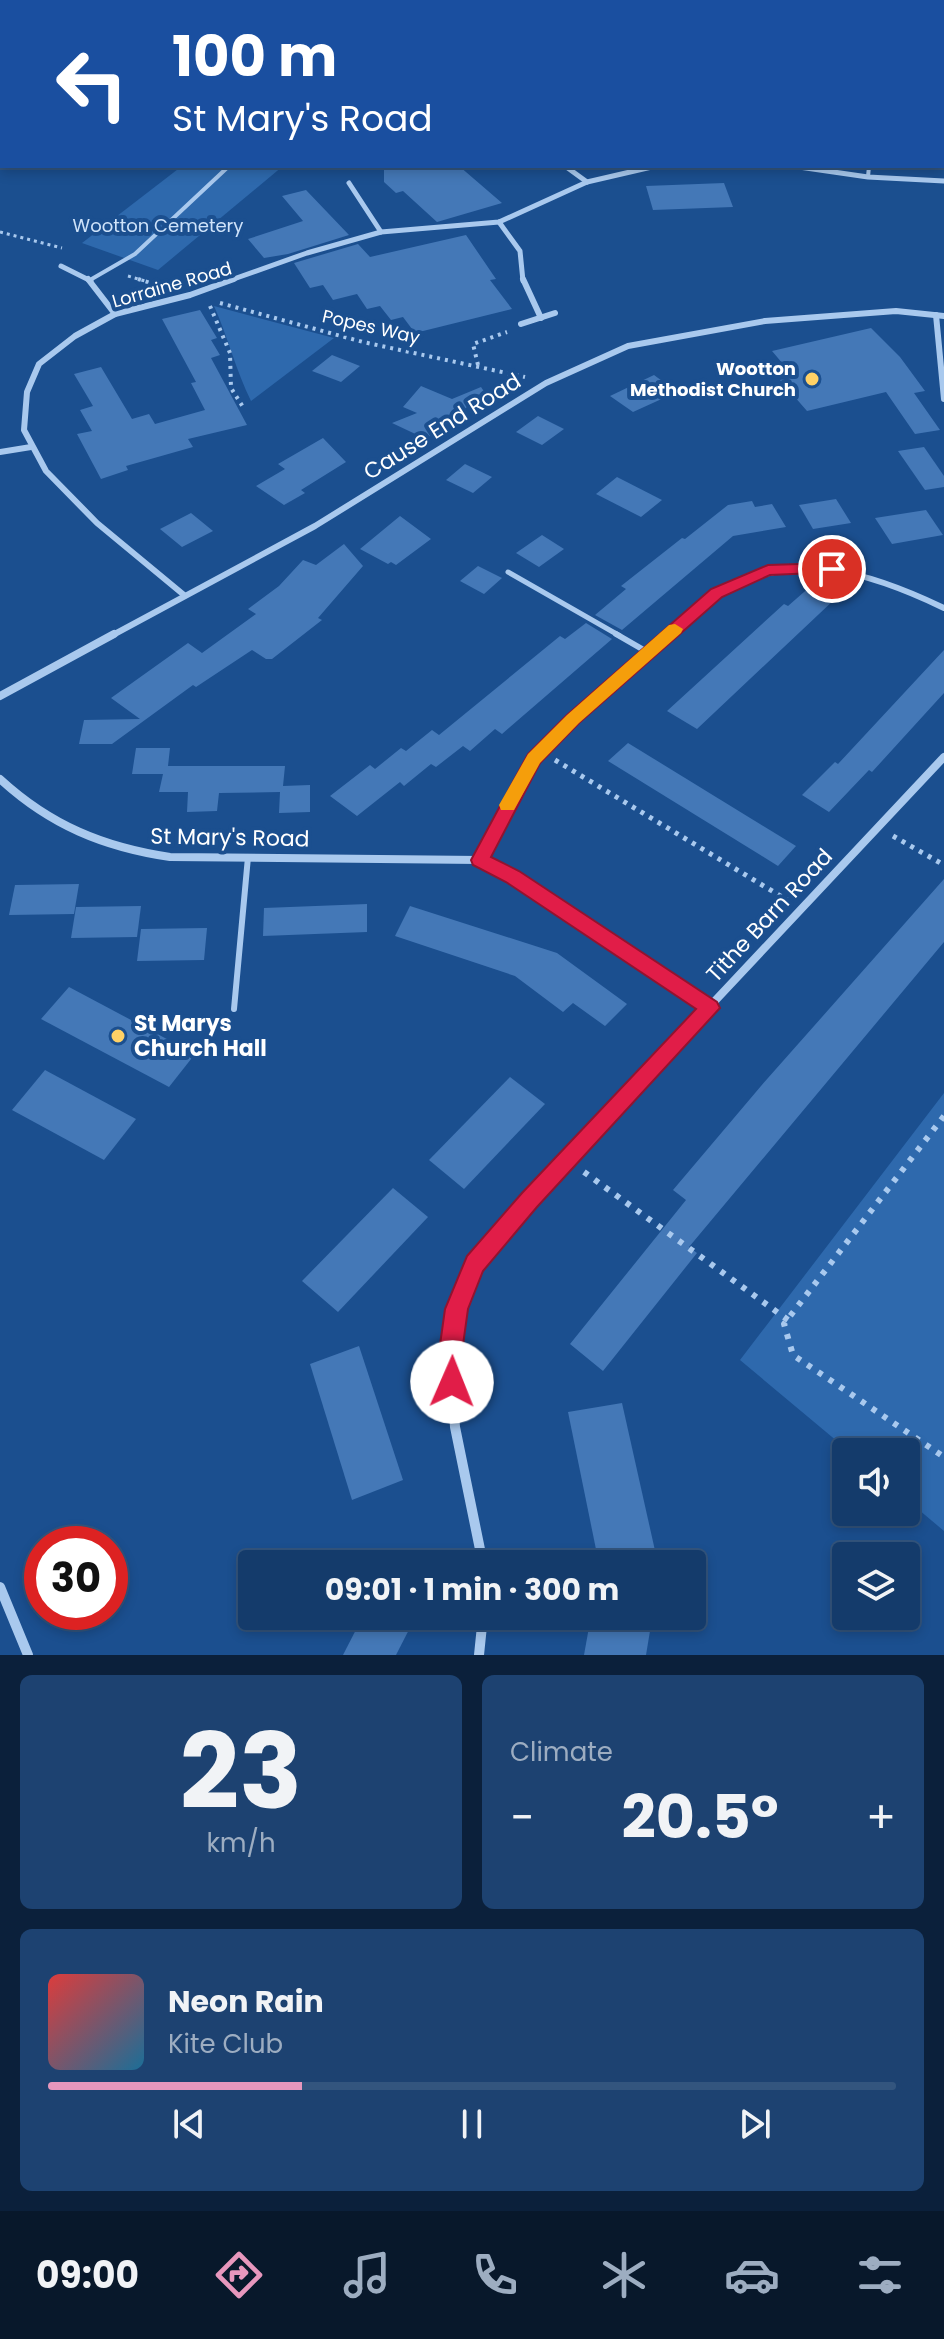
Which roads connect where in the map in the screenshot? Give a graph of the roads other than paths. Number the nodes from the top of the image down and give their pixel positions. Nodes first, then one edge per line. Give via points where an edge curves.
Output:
1 (227, 168) edge
2 (568, 168) edge
3 (647, 168) edge
4 (806, 168) edge
5 (869, 168) edge
6 (868, 177) junction
7 (944, 181) edge
8 (587, 182) junction
9 (349, 183) dead end
10 (499, 222) junction
11 (381, 232) junction
12 (61, 266) road end
13 (90, 280) junction
14 (555, 313) dead end
15 (115, 314) junction
16 (940, 315) edge
17 (541, 318) junction
18 (521, 324) road end
19 (944, 399) edge
20 (31, 447) junction
21 (0, 452) edge
22 (508, 572) dead end
23 (184, 595) junction
24 (944, 608) edge
25 (649, 653) junction
26 (0, 696) edge
27 (944, 757) edge
28 (0, 779) edge
29 (248, 857) junction
30 (480, 860) junction
31 (710, 1008) junction
32 (234, 1009) dead end
33 (480, 1550) edge
34 (0, 1587) edge
35 (482, 1630) edge
36 (28, 1655) edge
37 (479, 1655) edge

1 - 13 lane via 135,254
2 - 8 street
3 - 8 street, Lorraine Road
4 - 6 street
5 - 6 lane
6 - 7 street
8 - 10 street, Lorraine Road
9 - 11 street
10 - 11 street, Lorraine Road
10 - 17 street via 520,251 523,284
11 - 15 street, Lorraine Road via 191,296
12 - 13 street
13 - 15 street
14 - 17 street
15 - 20 street, Lorraine Road via 39,364 27,392 24,430
16 - 19 street
16 - 23 street, Cause End Road via 896,311 765,321 628,346 546,383 315,526
17 - 18 street
20 - 21 street
20 - 23 street, Lorraine Road via 46,471 97,523
22 - 25 lane
23 - 26 street, Cause End Road
24 - 25 street via 899,586 832,569 768,570 717,593
25 - 30 street via 541,752
27 - 31 street, Tithe Barn Road
28 - 29 street, St Mary's Road via 83,838 125,852
29 - 30 street, St Mary's Road
29 - 32 lane
30 - 31 street, St Mary's Road via 513,876
31 - 33 street, Tithe Barn Road via 475,1264 457,1309 450,1359 455,1427
34 - 36 street
35 - 37 street

